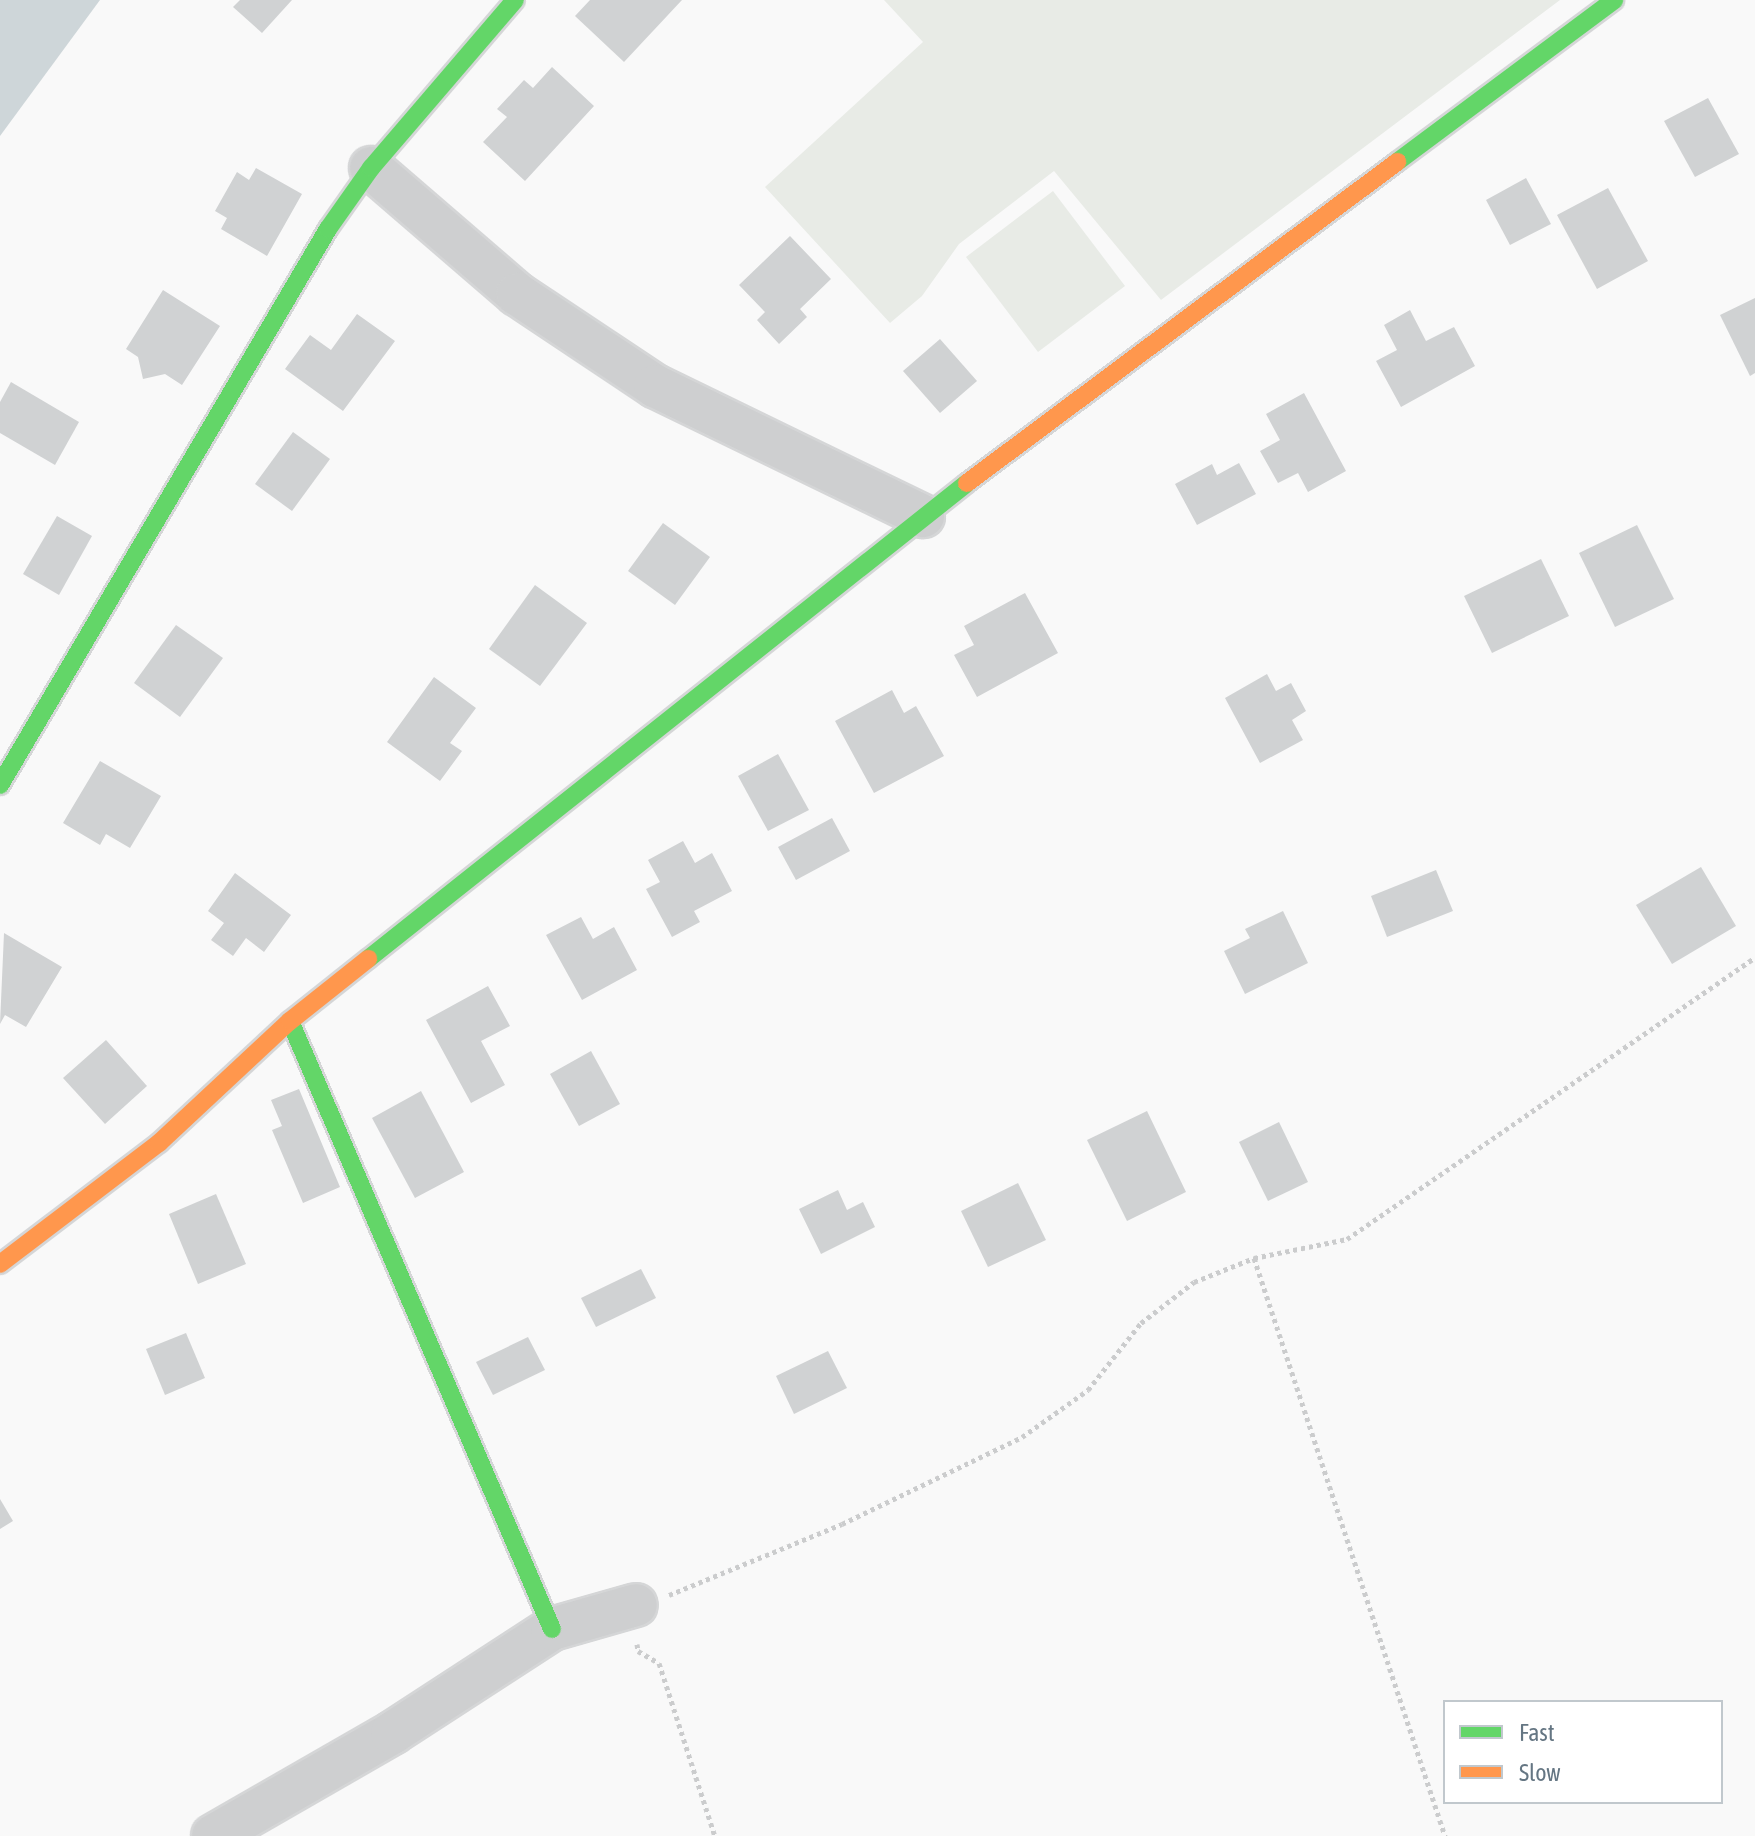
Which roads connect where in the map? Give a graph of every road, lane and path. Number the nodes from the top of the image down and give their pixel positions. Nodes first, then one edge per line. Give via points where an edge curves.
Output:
1 (515, 0) edge
2 (1614, 0) edge
3 (371, 168) junction
4 (923, 516) junction
5 (0, 785) edge
6 (1755, 958) edge
7 (290, 1021) junction
8 (1254, 1258) junction
9 (0, 1264) edge
10 (636, 1605) junction
11 (552, 1629) junction
12 (213, 1836) edge
13 (715, 1836) edge
14 (1445, 1836) edge

1 - 3 street
2 - 4 street
3 - 4 street via 517,294 655,386
3 - 5 street via 328,229
4 - 7 street
6 - 8 path via 1347,1239
7 - 9 street via 159,1143
7 - 11 street
8 - 10 path via 1194,1282 1141,1323 1088,1390 1022,1437 706,1584
8 - 14 path
10 - 11 street
10 - 13 path via 638,1651 659,1663
11 - 12 street via 392,1733

